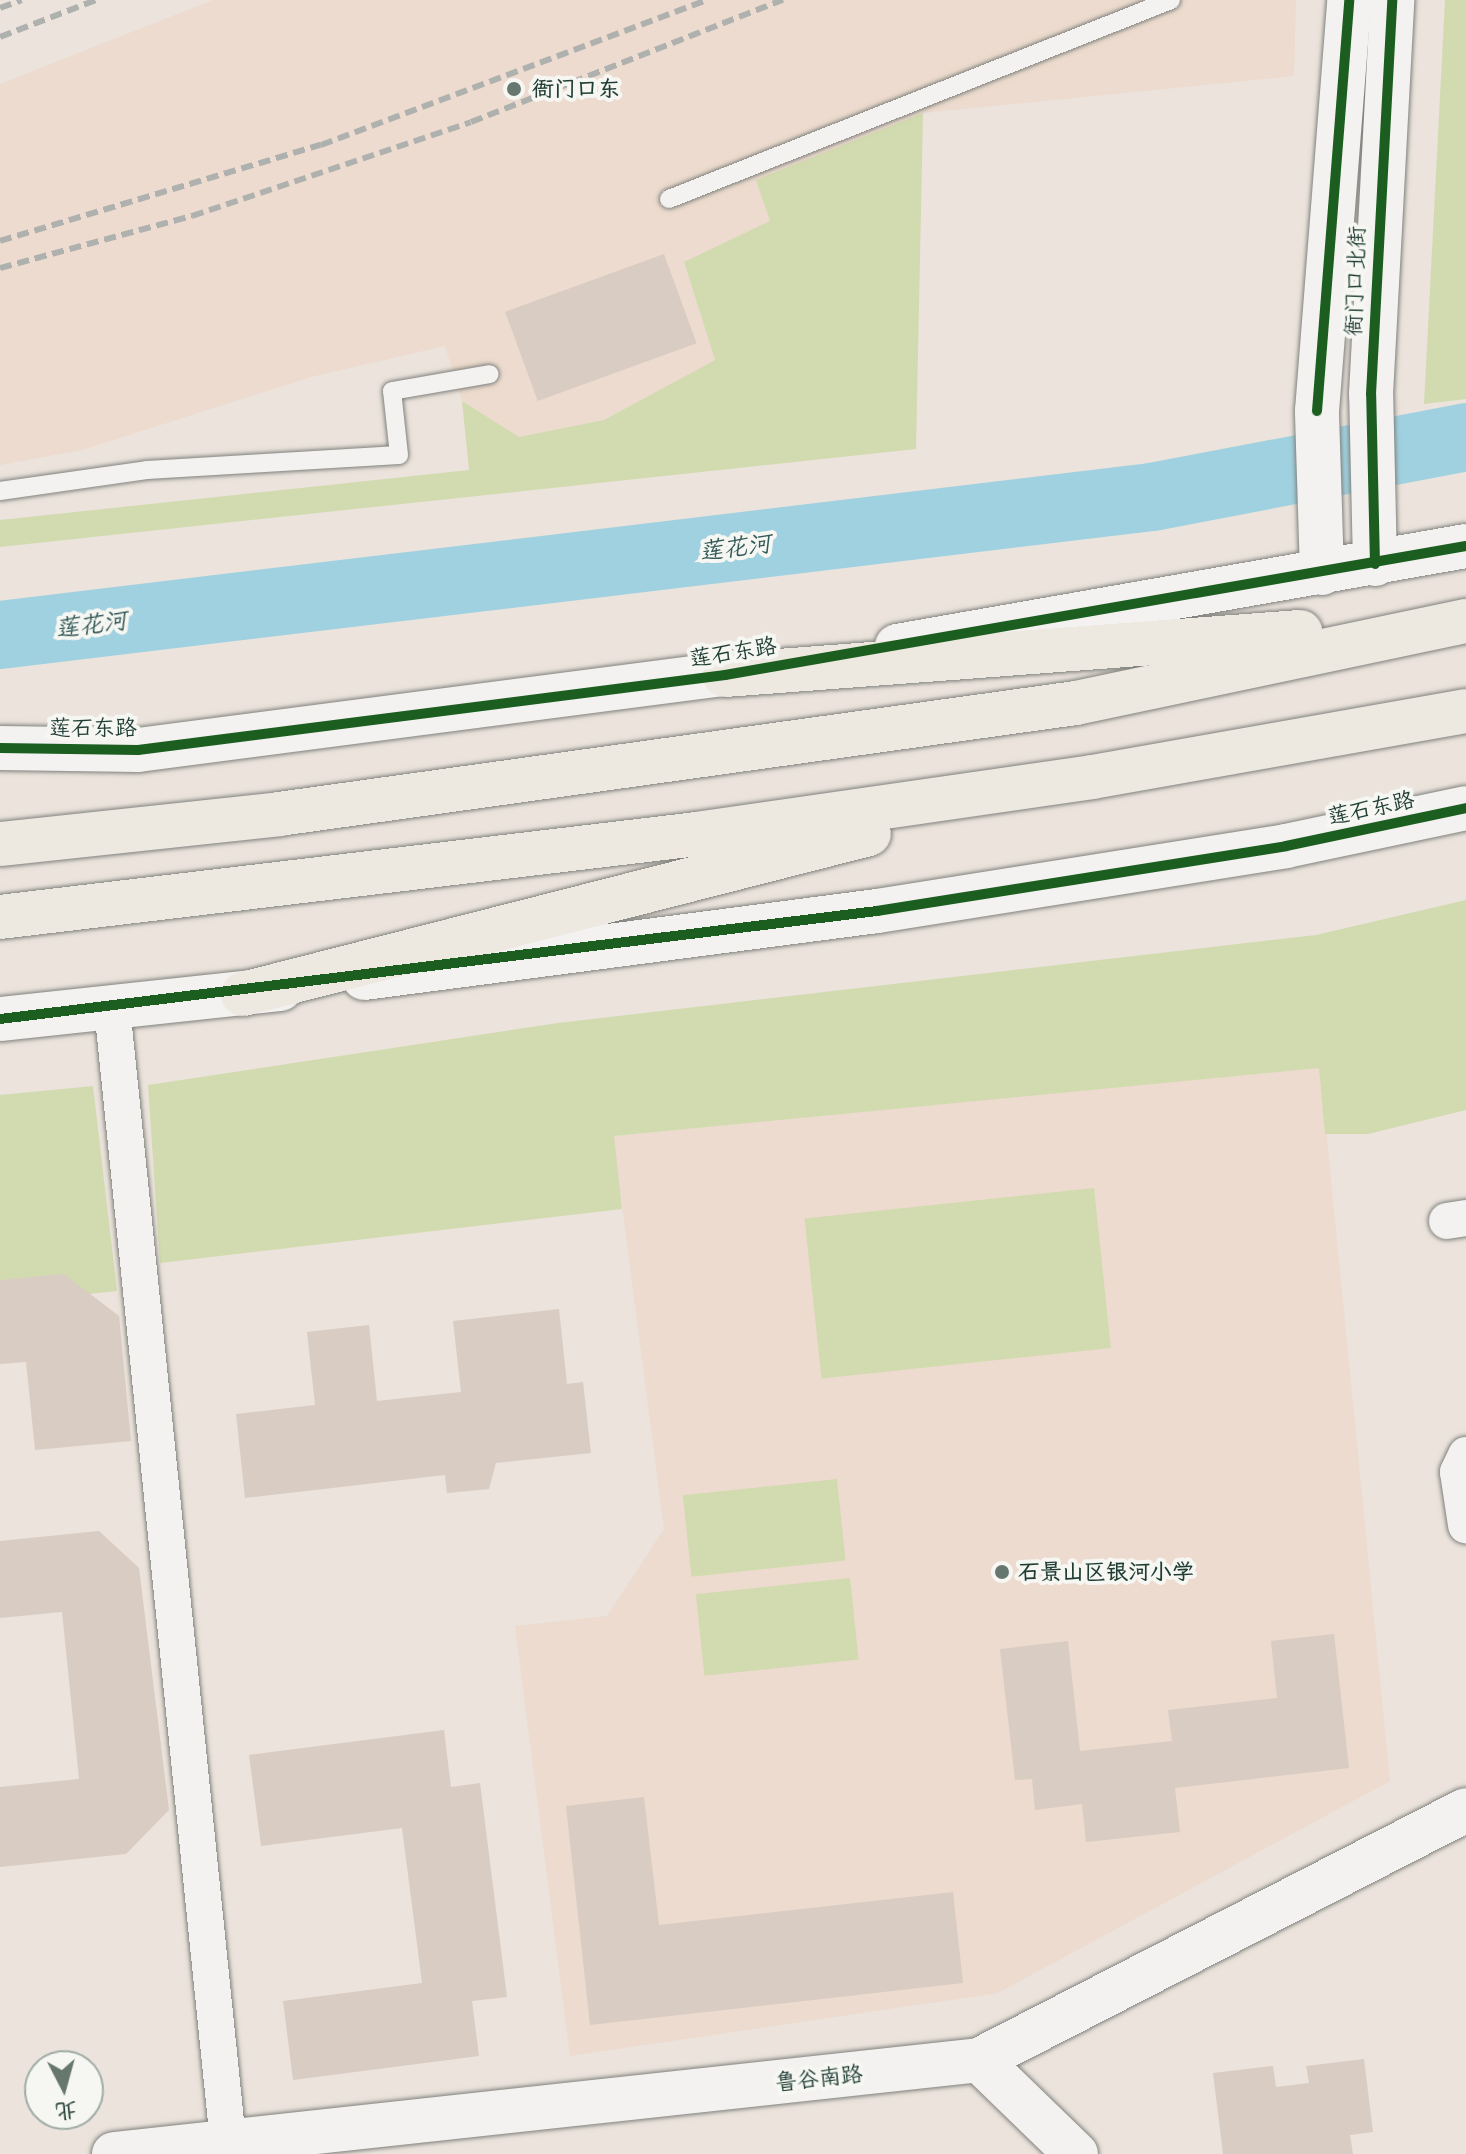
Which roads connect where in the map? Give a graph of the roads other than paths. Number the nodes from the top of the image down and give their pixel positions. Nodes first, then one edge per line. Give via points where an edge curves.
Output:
1 (1171, 0) edge
2 (1349, 0) edge
3 (1392, 0) edge
4 (669, 199) dead end
5 (490, 374) dead end
6 (0, 491) edge
7 (1466, 546) edge
8 (1374, 547) junction
9 (1321, 553) junction
10 (1466, 620) edge
11 (725, 675) junction
12 (1466, 711) edge
13 (0, 748) edge
14 (1092, 777) junction
15 (1466, 808) edge
16 (0, 844) edge
17 (0, 917) edge
18 (243, 994) junction
19 (112, 1007) junction
20 (0, 1019) edge
21 (1466, 1455) edge
22 (1466, 1525) edge
23 (1466, 1810) edge
24 (979, 2060) junction
25 (228, 2142) junction
26 (114, 2154) edge
27 (1076, 2154) edge

1 - 4 lane
2 - 9 street, 衙门口北街 via 1317,411
3 - 8 street, 衙门口北街 via 1371,394
5 - 6 lane via 392,391 399,455 147,470
7 - 8 street, 莲石东路
8 - 9 street, 莲石东路
9 - 11 street, 莲石东路
10 - 11 highway
10 - 16 highway via 1076,703 295,812
11 - 13 street, 莲石东路 via 138,750
12 - 14 highway
14 - 17 highway via 397,873
14 - 18 highway
15 - 18 street, 莲石东路 via 1286,846 877,911
18 - 19 street, 莲石东路
19 - 20 street, 莲石东路
19 - 25 street
21 - 22 street via 1458,1472
23 - 24 street, 鲁谷南路
24 - 25 street, 鲁谷南路
24 - 27 street
25 - 26 street, 鲁谷南路

